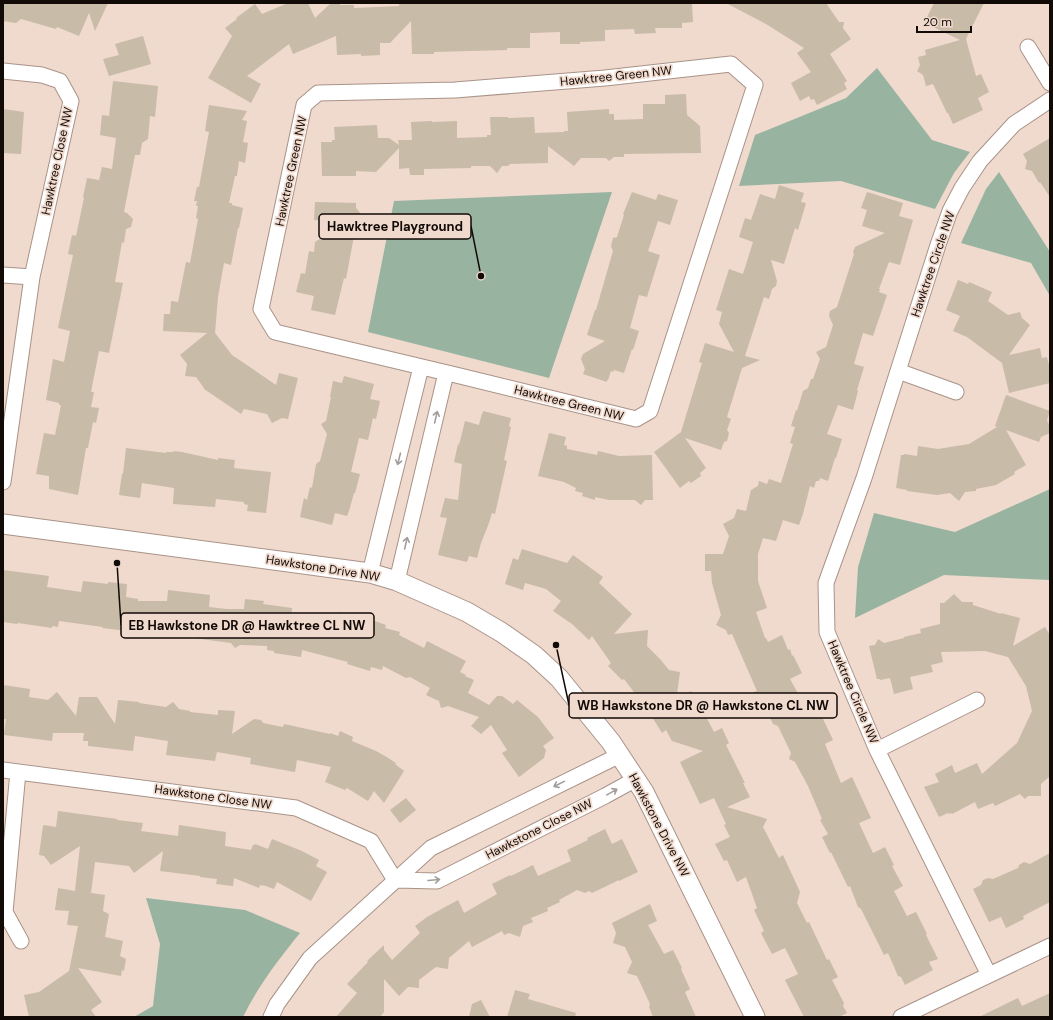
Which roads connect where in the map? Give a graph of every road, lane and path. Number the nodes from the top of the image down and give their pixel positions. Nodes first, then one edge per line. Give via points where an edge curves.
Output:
1 (1028, 47) dead end
2 (3, 71) edge
3 (1050, 83) edge
4 (1050, 100) edge
5 (3, 275) edge
6 (32, 277) junction
7 (421, 367) junction
8 (898, 371) junction
9 (446, 373) junction
10 (956, 392) dead end
11 (3, 482) edge
12 (3, 524) edge
13 (370, 573) junction
14 (397, 581) junction
15 (977, 700) dead end
16 (877, 750) junction
17 (620, 755) junction
18 (10, 771) edge
19 (636, 779) junction
20 (395, 880) junction
21 (21, 941) dead end
22 (1050, 946) edge
23 (988, 975) junction
24 (271, 1017) edge
25 (755, 1017) edge
26 (901, 1017) edge

1 - 3 street
2 - 6 street, Hawktree Close NW via 42,75 60,80 70,101
4 - 8 street, Hawktree Circle NW via 1014,124 980,161 962,188 950,211 938,245
5 - 6 street
6 - 11 street, Hawktree Close NW
7 - 9 street, Hawktree Green NW
7 - 9 street, Hawktree Green NW via 275,332 261,309 304,105 318,93 454,90 605,78 731,64 755,85 650,411 636,419
7 -> 13 street
8 - 10 street
8 - 16 street, Hawktree Circle NW via 864,478 826,583 827,632
14 -> 9 street
12 - 13 street, Hawkstone Drive NW
13 - 14 street, Hawkstone Drive NW
14 - 17 street, Hawkstone Drive NW via 467,612 534,655 559,678
15 - 16 street
16 - 23 street, Hawktree Circle NW
17 - 19 street, Hawkstone Drive NW
17 -> 20 street via 431,848
18 - 20 street, Hawkstone Close NW via 296,808 371,841
18 - 21 street via 5,912
20 -> 19 street, Hawkstone Close NW via 437,881
19 - 25 street, Hawkstone Drive NW
20 - 24 street via 310,958 277,1004
22 - 23 street
23 - 26 street

